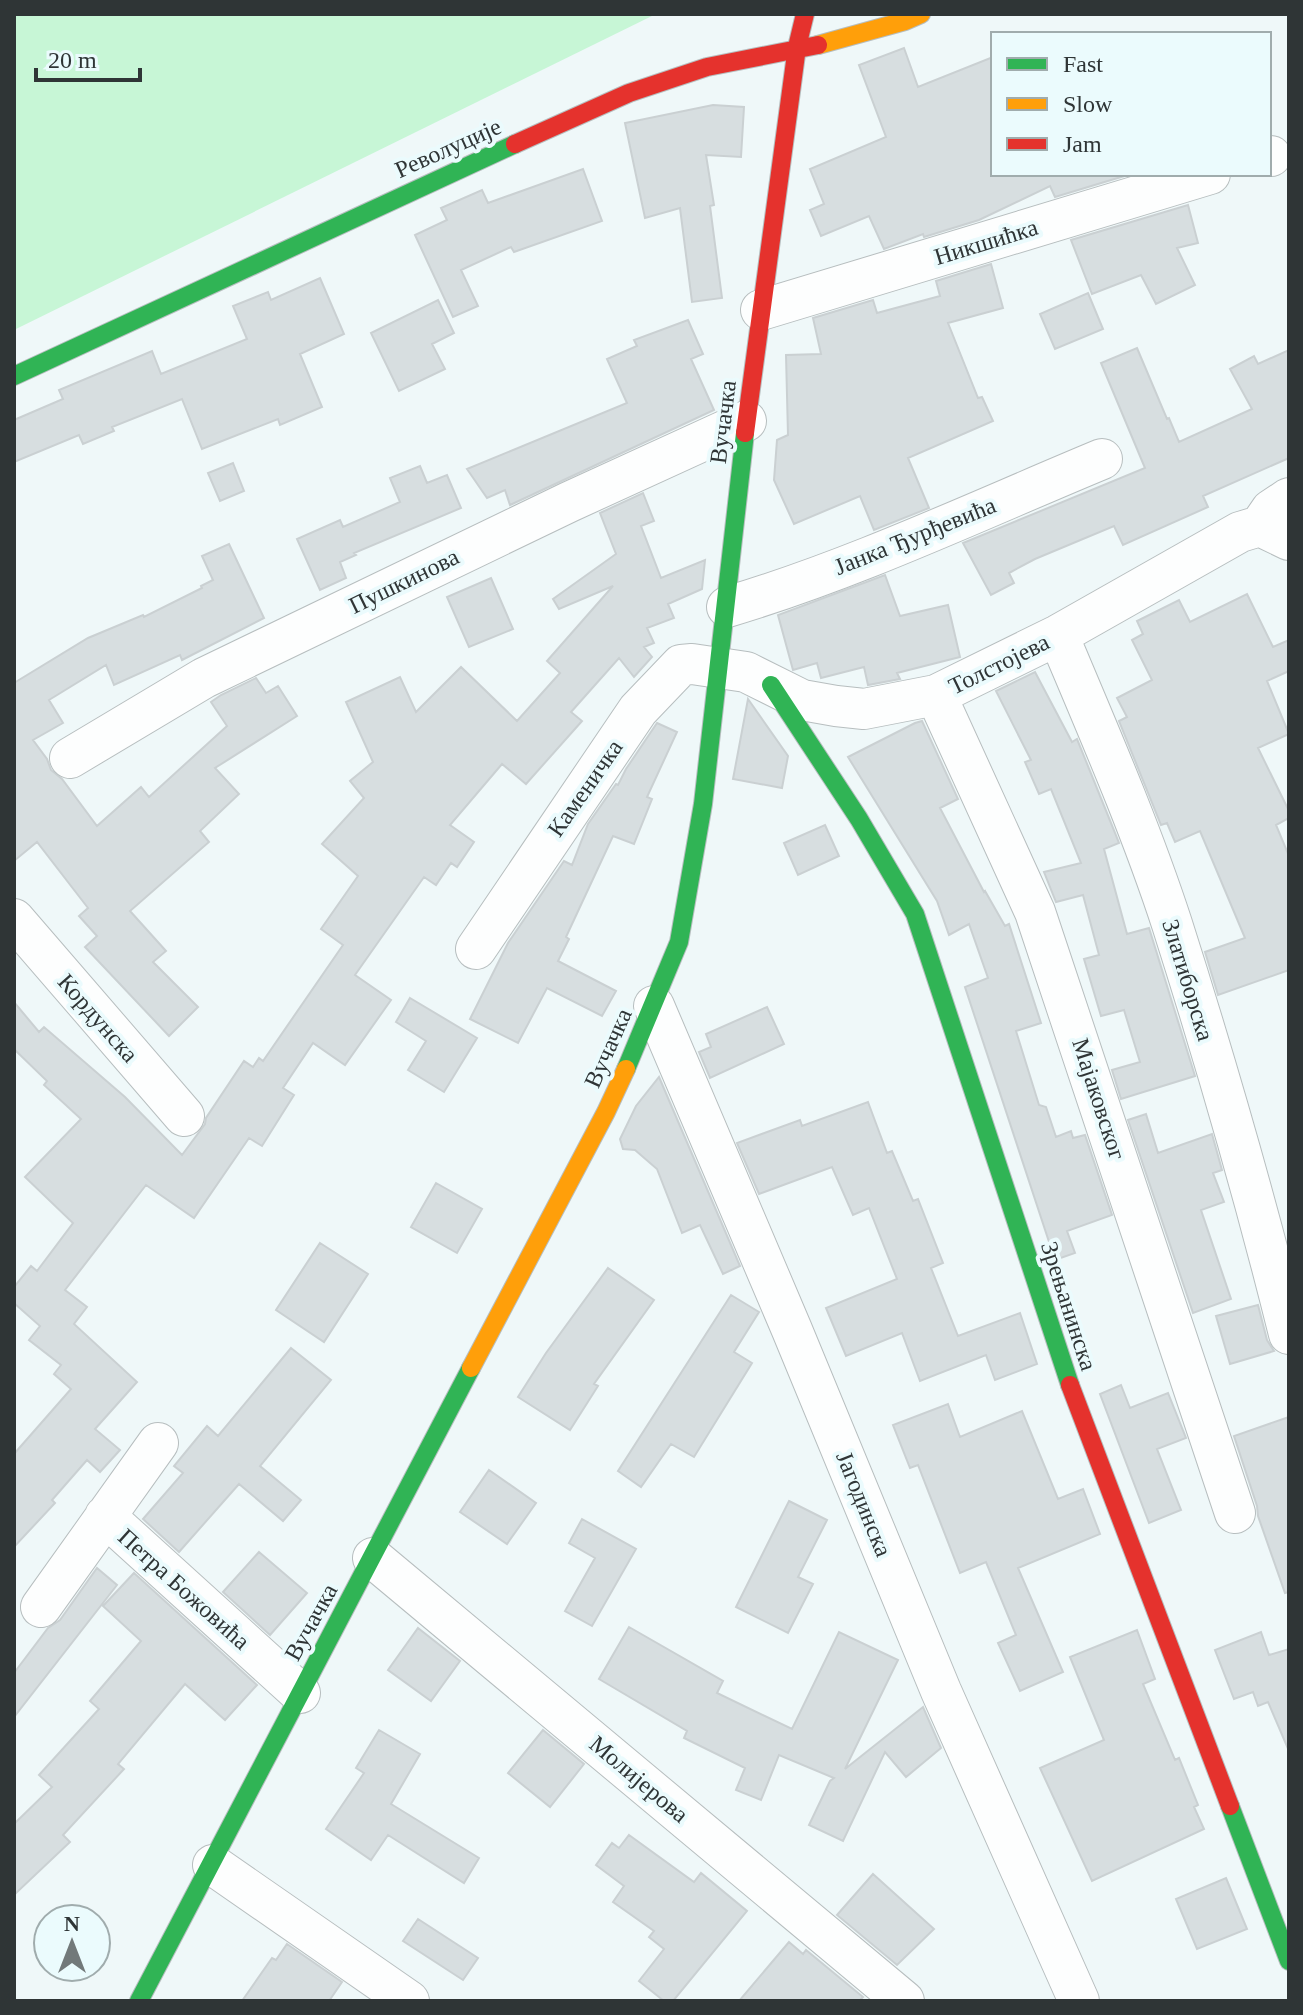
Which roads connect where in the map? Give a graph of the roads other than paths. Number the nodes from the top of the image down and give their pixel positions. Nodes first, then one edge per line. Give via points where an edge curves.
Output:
1 (805, 14) edge
2 (921, 14) edge
3 (797, 47) junction
4 (1203, 176) edge
5 (761, 310) junction
6 (14, 376) edge
7 (746, 421) junction
8 (1102, 459) dead end
9 (1289, 498) edge
10 (1274, 533) edge
11 (727, 607) junction
12 (1058, 635) junction
13 (719, 668) junction
14 (771, 685) junction
15 (936, 695) junction
16 (70, 758) dead end
17 (14, 919) edge
18 (476, 949) dead end
19 (654, 1006) junction
20 (184, 1116) dead end
21 (1289, 1334) edge
22 (158, 1443) dead end
23 (1235, 1513) dead end
24 (105, 1516) junction
25 (373, 1558) junction
26 (41, 1607) dead end
27 (300, 1693) junction
28 (213, 1865) junction
29 (1289, 1961) edge
30 (139, 2001) edge
31 (409, 2001) edge
32 (904, 2001) edge
33 (1079, 2001) edge

1 - 3 street, Вучачка
2 - 3 street, Револуције via 840,40
3 - 5 street, Вучачка
3 - 6 street, Револуције via 707,67 629,93
4 - 5 street, Никшићка
5 - 7 street, Вучачка
7 - 11 street, Вучачка
7 - 16 street, Пушкинова via 204,678
8 - 11 street, Јанка Ђурђевића via 889,548
9 - 10 street, Толстојева via 1271,510
10 - 12 street, Толстојева via 1240,532
11 - 13 street, Вучачка
12 - 15 street, Толстојева
12 - 21 street, Златиборска via 1172,923
13 - 14 street, Толстојева via 746,672
13 - 18 street, Каменичка via 681,665 638,710
13 - 19 street, Вучачка via 693,870 679,942
14 - 15 street, Толстојева via 802,700 864,709
14 - 29 street, Зрењанинска via 915,914 1069,1382
15 - 23 street, Мајаковског via 1035,912
17 - 20 street, Кордунска
19 - 25 street, Вучачка via 606,1112
19 - 33 street, Јагодинска via 941,1691
22 - 24 street, Петра Божовића
24 - 26 street, Петра Божовића
24 - 27 street, Петра Божовића
25 - 27 street, Вучачка
25 - 32 street, Молијерова
27 - 28 street, Вучачка
28 - 30 street, Вучачка
28 - 31 street

